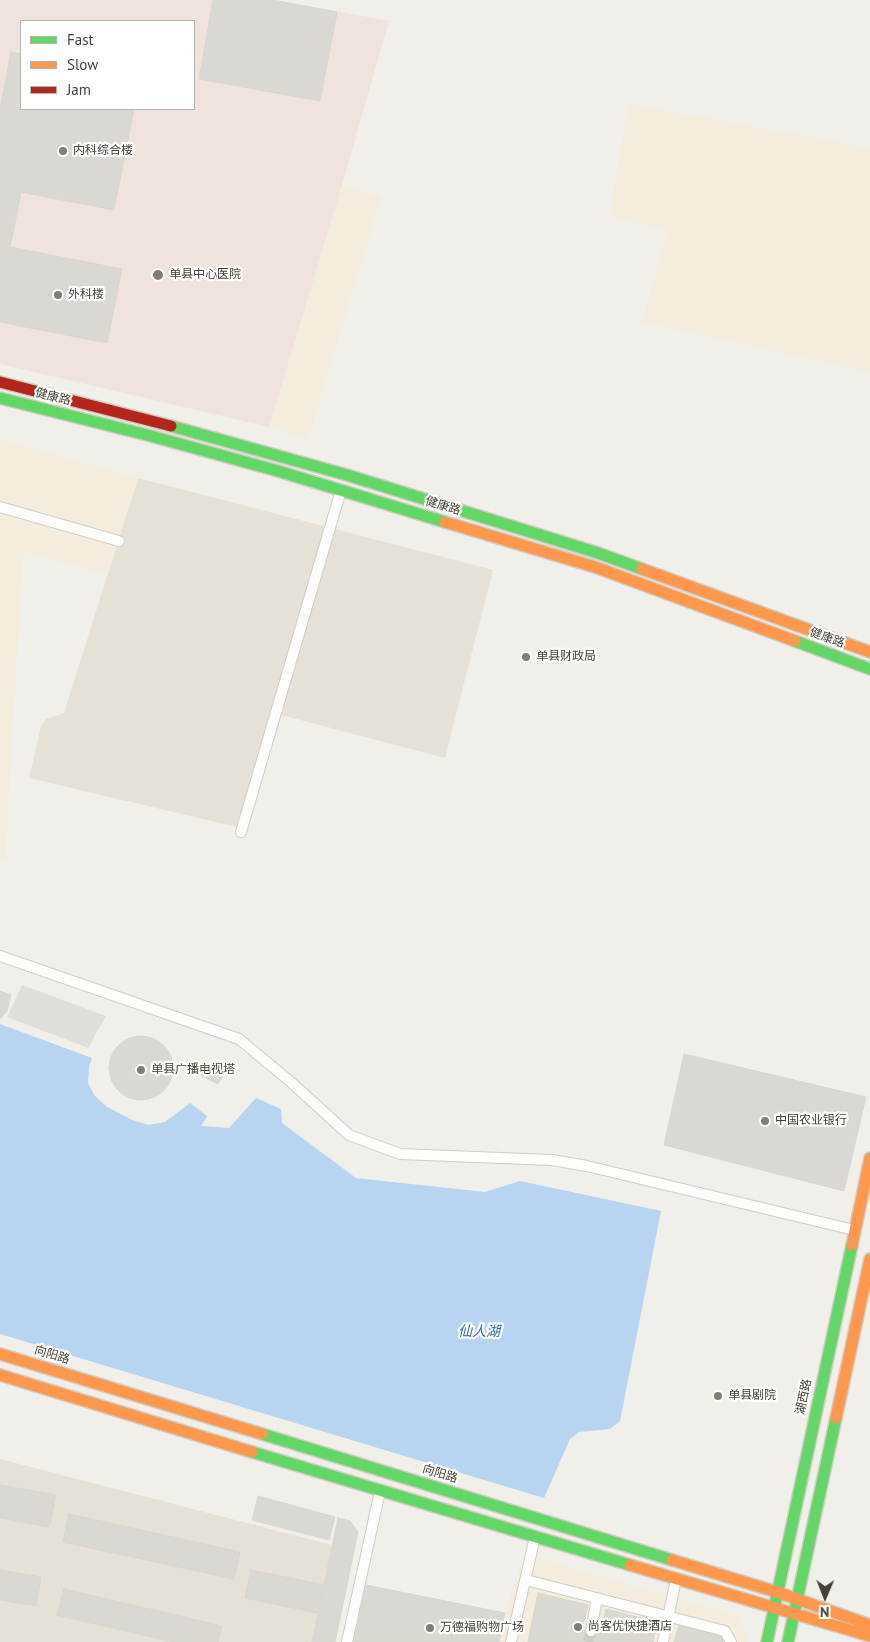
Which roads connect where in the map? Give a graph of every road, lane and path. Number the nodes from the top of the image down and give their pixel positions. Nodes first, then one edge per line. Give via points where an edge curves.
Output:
1 (0, 382) edge
2 (0, 398) edge
3 (341, 490) junction
4 (0, 507) edge
5 (119, 541) dead end
6 (870, 652) edge
7 (870, 669) edge
8 (242, 832) dead end
9 (0, 956) edge
10 (870, 1158) edge
11 (854, 1230) junction
12 (870, 1259) edge
13 (865, 1304) edge
14 (0, 1354) edge
15 (0, 1375) edge
16 (380, 1491) junction
17 (535, 1537) junction
18 (676, 1579) junction
19 (526, 1580) junction
20 (777, 1592) junction
21 (597, 1598) junction
22 (798, 1599) junction
23 (774, 1608) junction
24 (795, 1614) junction
25 (668, 1616) junction
26 (870, 1625) edge
27 (590, 1632) tunnel mouth
28 (870, 1636) edge
29 (348, 1642) edge
30 (511, 1642) edge
31 (663, 1642) edge
32 (731, 1642) edge
33 (766, 1642) edge
34 (788, 1642) edge

1 - 6 main road, 健康路 via 384,486 598,553
2 - 3 main road, 健康路 via 151,436
3 - 7 main road, 健康路 via 595,567
3 - 8 street
4 - 5 street
9 - 11 street via 238,1038 349,1135 400,1154 552,1160
10 - 11 main road, 湖西路
11 - 20 main road, 湖西路
12 - 13 main road
13 - 22 main road
14 - 20 main road, 向阳路
15 - 16 main road
16 - 17 main road
16 - 29 street
17 - 18 main road
17 - 19 street
18 - 23 main road
18 - 25 street
19 - 21 street
19 - 30 street
20 - 22 main road, 向阳路
20 - 23 main road, 湖西路
21 - 25 street
21 - 27 street
22 - 24 main road
22 - 26 main road, 向阳路
23 - 24 main road
23 - 33 main road, 湖西路
24 - 28 main road
24 - 34 main road
25 - 31 street
25 - 32 street via 725,1631

